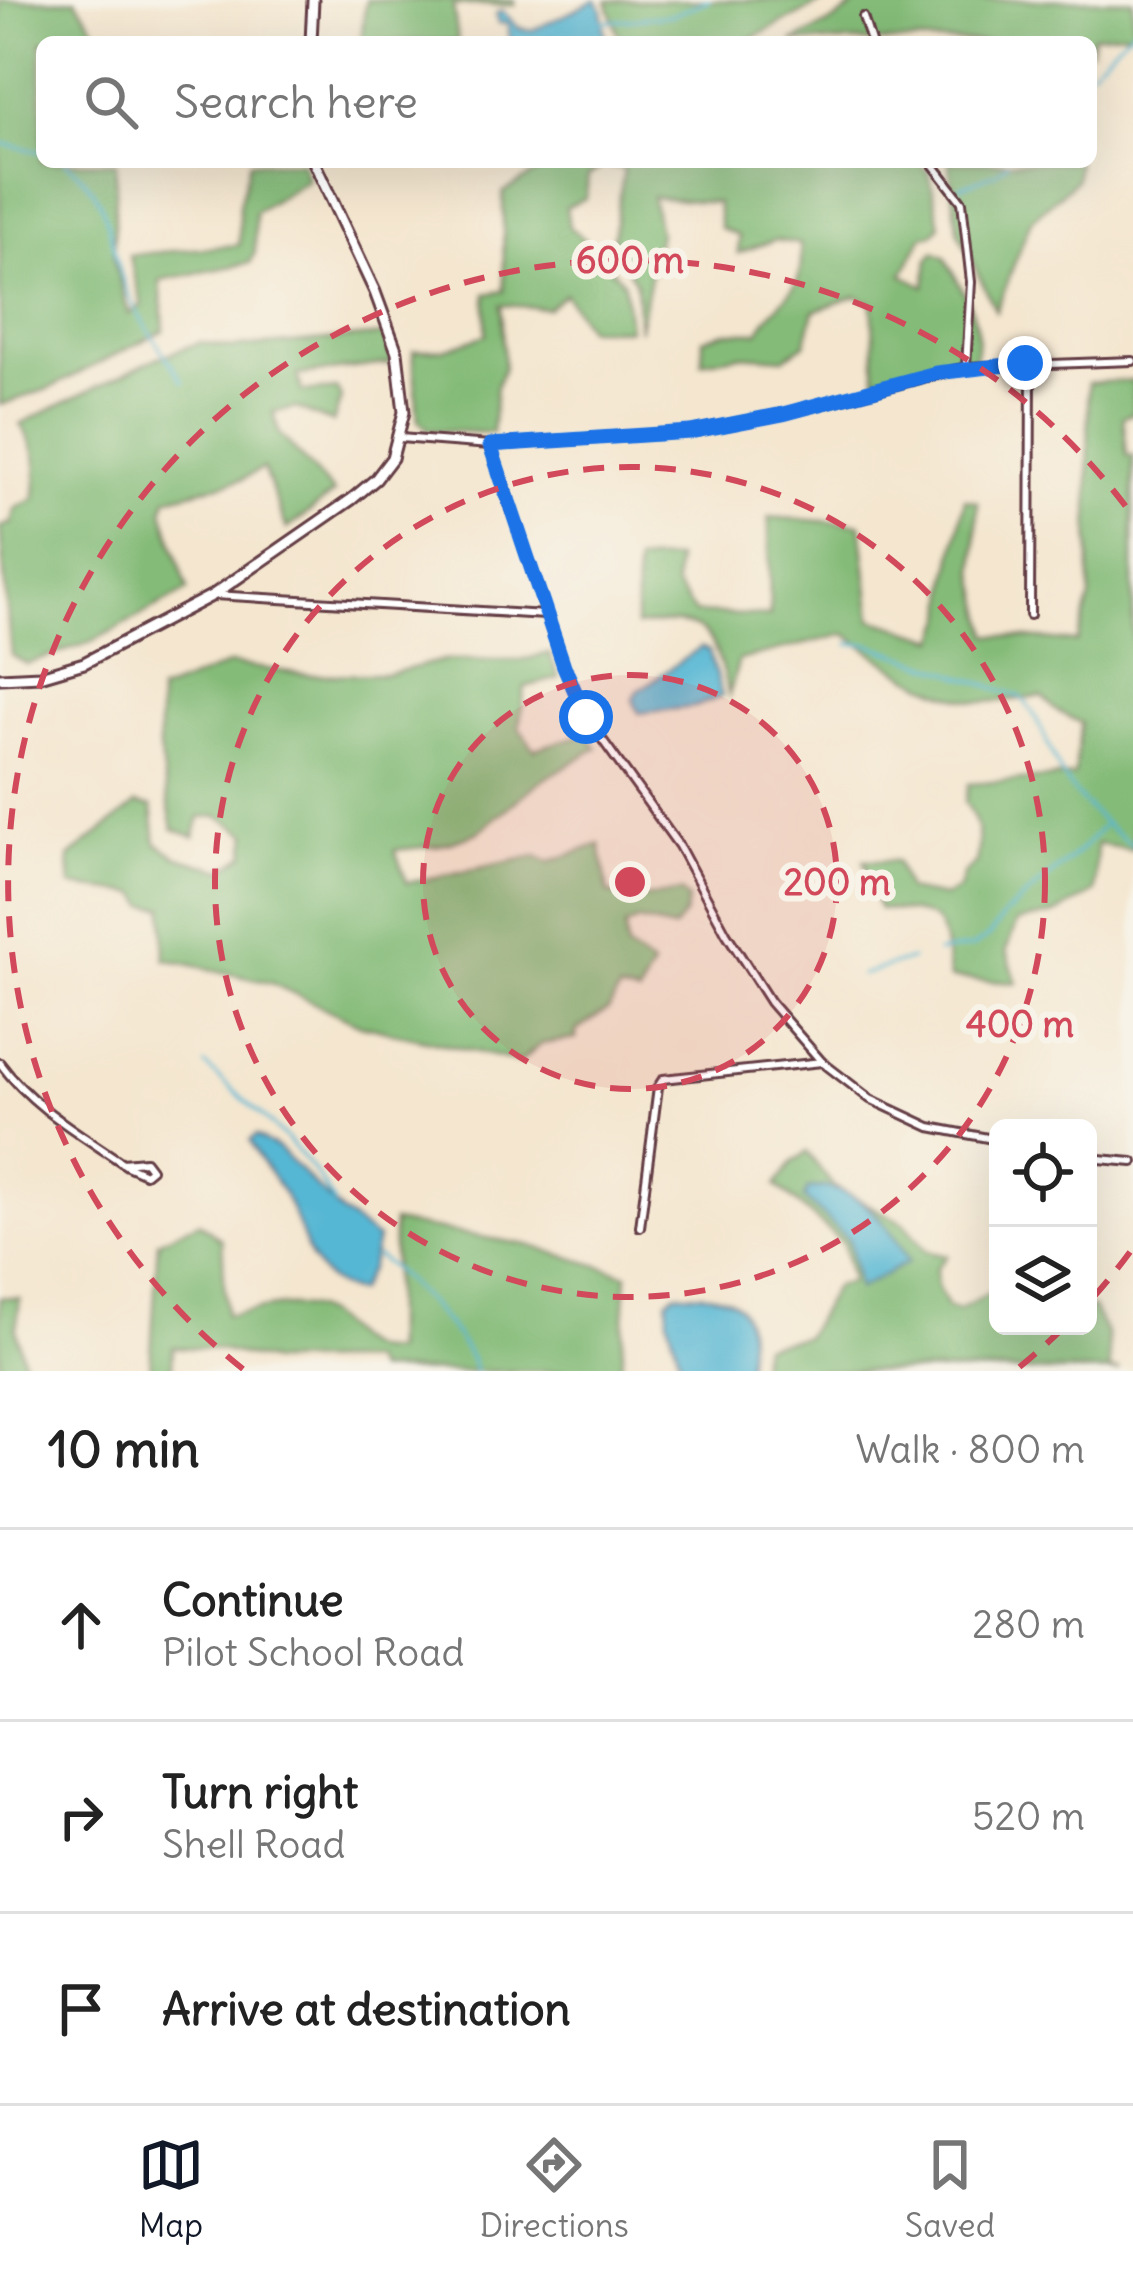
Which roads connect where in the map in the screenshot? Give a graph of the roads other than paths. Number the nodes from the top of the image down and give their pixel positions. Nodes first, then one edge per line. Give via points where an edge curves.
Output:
1 (313, 0) edge
2 (863, 17) dead end
3 (311, 36) edge
4 (869, 36) edge
5 (317, 168) edge
6 (936, 168) edge
7 (1133, 361) edge
8 (1031, 363) junction
9 (966, 368) junction
10 (400, 438) junction
11 (490, 445) junction
12 (213, 595) junction
13 (546, 615) junction
14 (1030, 615) dead end
15 (0, 678) edge
16 (822, 1062) junction
17 (0, 1063) edge
18 (989, 1138) edge
19 (1097, 1159) edge
20 (122, 1162) dead end
21 (1133, 1162) edge
22 (640, 1227) dead end

1 - 3 street
2 - 4 street
5 - 10 street via 397,352 404,380
6 - 9 street via 962,202 971,282
7 - 8 street
8 - 9 street
8 - 14 street
9 - 11 street via 690,432
10 - 11 street
10 - 12 street via 376,479
11 - 13 street
12 - 13 street
12 - 15 street via 84,663
13 - 16 street via 604,745 679,846 770,1002
16 - 18 street via 900,1116
16 - 22 street via 663,1079
17 - 20 street via 40,1108
19 - 21 street

